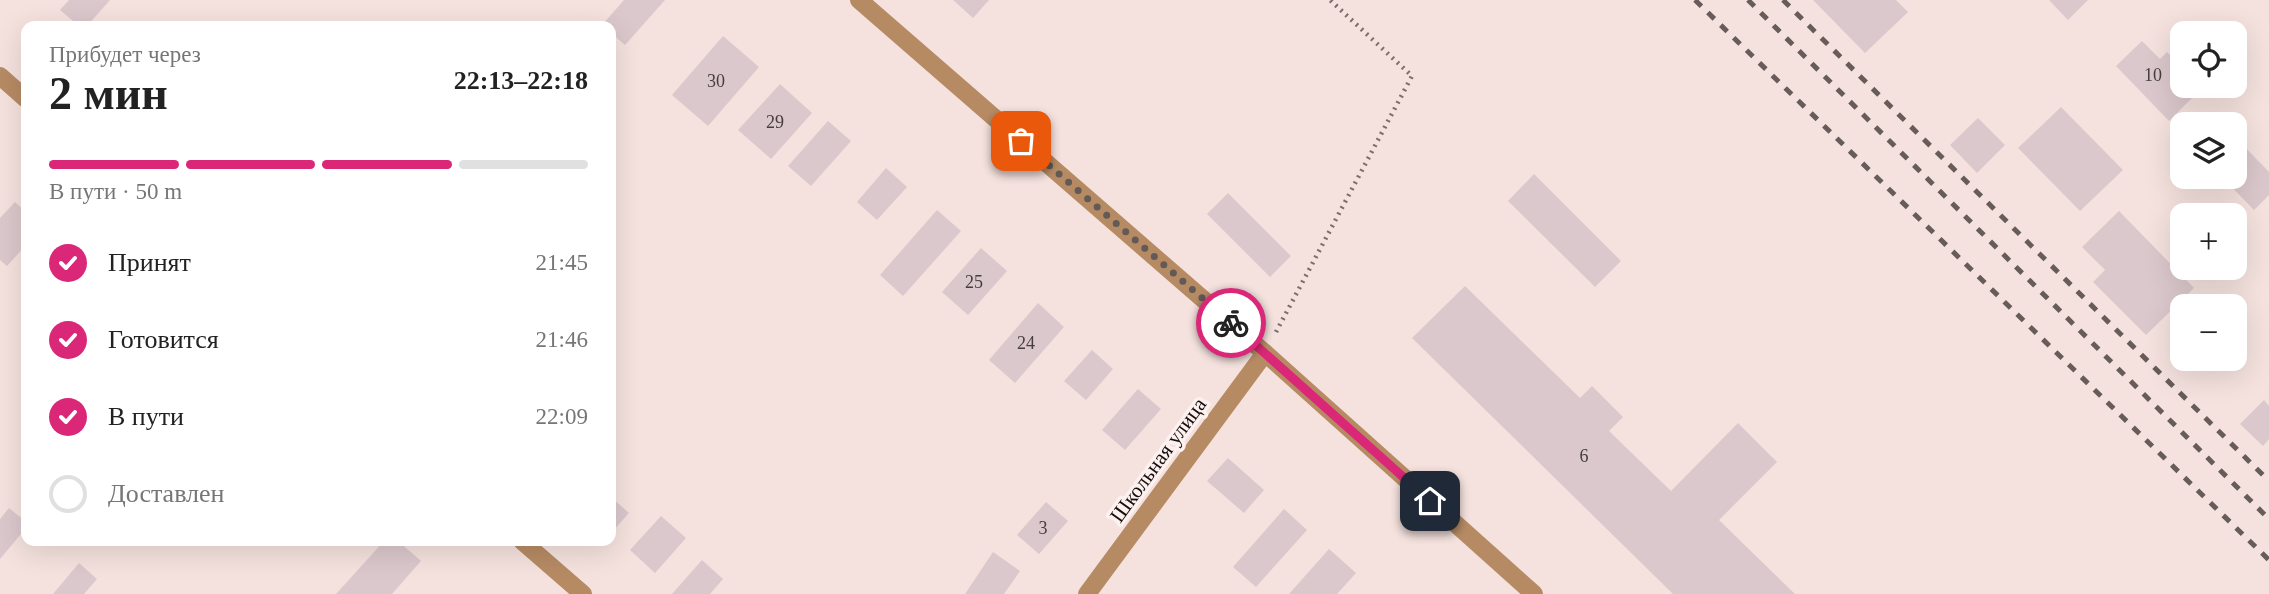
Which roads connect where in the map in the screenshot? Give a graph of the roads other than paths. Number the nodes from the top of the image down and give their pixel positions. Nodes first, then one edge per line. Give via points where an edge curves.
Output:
1 (859, 0) edge
2 (0, 76) edge
3 (21, 95) edge
4 (1265, 352) junction
5 (528, 546) edge
6 (583, 594) edge
7 (1087, 594) edge
8 (1534, 594) edge

1 - 4 street
2 - 3 street
4 - 7 street, Школьная улица
4 - 8 street
5 - 6 street

